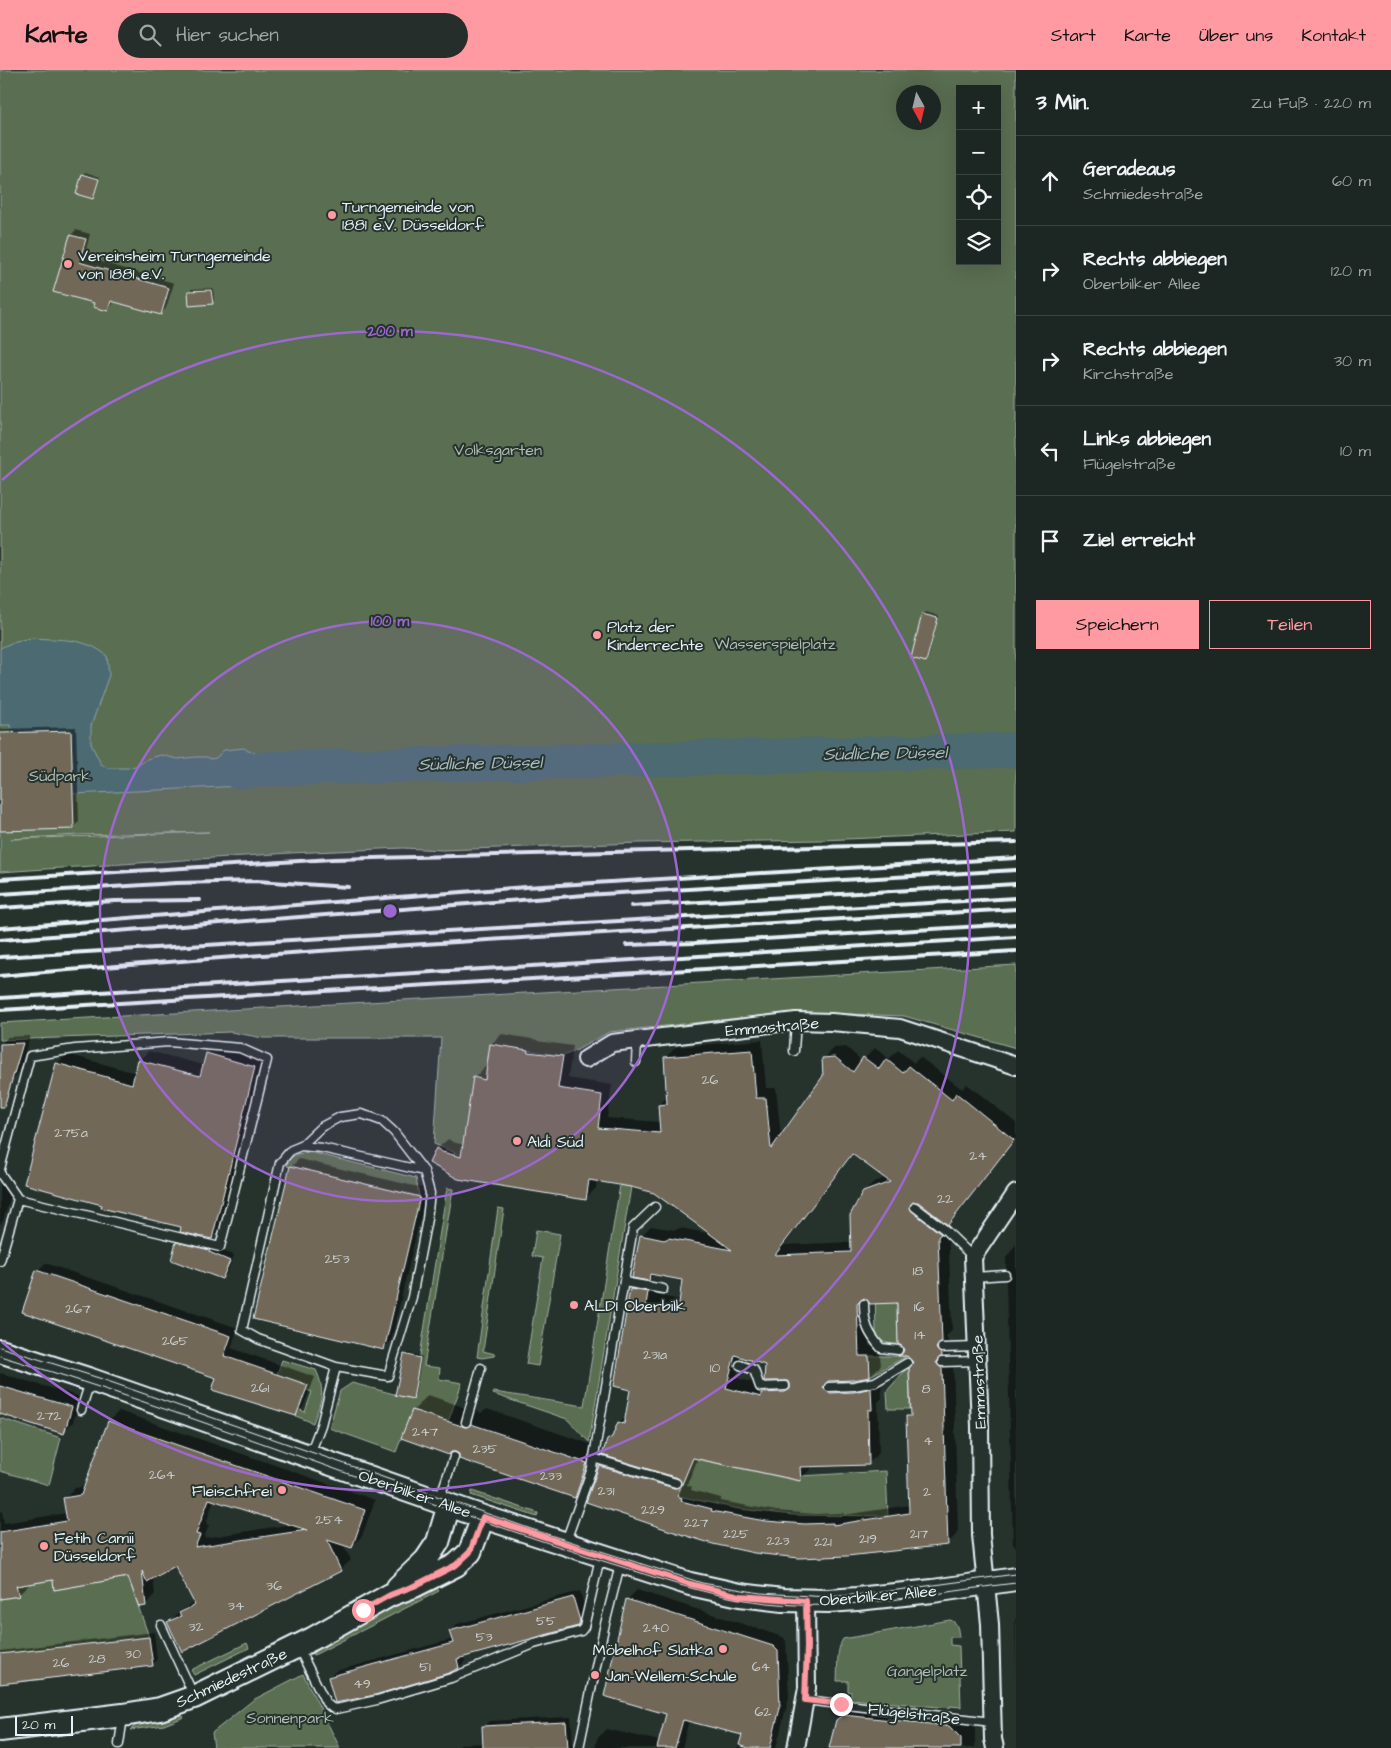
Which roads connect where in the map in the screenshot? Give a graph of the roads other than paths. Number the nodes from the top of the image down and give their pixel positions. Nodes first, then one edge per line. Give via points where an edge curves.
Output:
1 (796, 1021) junction
2 (637, 1040) junction
3 (794, 1050) dead end
4 (586, 1059) dead end
5 (636, 1062) dead end
6 (1016, 1066) edge
7 (301, 1146) junction
8 (0, 1169) edge
9 (424, 1171) junction
10 (0, 1173) edge
11 (1016, 1193) edge
12 (18, 1199) junction
13 (655, 1207) dead end
14 (915, 1208) dead end
15 (973, 1257) junction
16 (0, 1261) edge
17 (1004, 1275) dead end
18 (974, 1277) junction
19 (624, 1282) junction
20 (663, 1289) dead end
21 (864, 1304) dead end
22 (942, 1348) dead end
23 (898, 1350) dead end
24 (0, 1351) edge
25 (977, 1354) junction
26 (942, 1362) dead end
27 (907, 1363) dead end
28 (740, 1365) dead end
29 (336, 1367) junction
30 (481, 1368) dead end
31 (91, 1380) junction
32 (785, 1386) dead end
33 (829, 1387) dead end
34 (80, 1410) dead end
35 (466, 1422) dead end
36 (310, 1456) junction
37 (454, 1457) dead end
38 (594, 1458) junction
39 (676, 1483) dead end
40 (444, 1503) junction
41 (483, 1517) junction
42 (565, 1544) junction
43 (610, 1559) junction
44 (1016, 1579) edge
45 (986, 1583) junction
46 (390, 1595) junction
47 (806, 1601) junction
48 (161, 1625) dead end
49 (297, 1646) junction
50 (194, 1697) junction
51 (805, 1700) junction
52 (123, 1716) junction
53 (992, 1722) junction
54 (0, 1730) edge
55 (119, 1744) dead end
56 (579, 1748) edge
57 (796, 1748) edge
58 (995, 1748) edge

1 - 2 street, Emmastraße
1 - 3 lane
1 - 6 street, Emmastraße via 900,1028
2 - 4 street, Emmastraße via 612,1043
2 - 5 lane
7 - 9 lane
7 - 9 lane via 321,1126 340,1117 371,1116 394,1132
7 - 29 lane via 291,1150 280,1163 242,1330 258,1339
8 - 12 lane via 30,1056 169,1042 240,1048 267,1060 220,1247
9 - 29 lane via 430,1192 427,1219 412,1297 388,1376
10 - 12 lane
11 - 15 street
12 - 16 lane
13 - 19 lane via 633,1228
14 - 15 lane via 944,1229
15 - 18 street, Emmastraße
17 - 18 lane
18 - 25 street, Emmastraße
19 - 20 lane
19 - 38 lane
21 - 23 lane via 864,1320 870,1336 881,1348
22 - 25 lane
24 - 31 main road, Oberbilker Allee
25 - 26 lane
25 - 45 street, Emmastraße via 981,1535
27 - 33 lane via 875,1382
28 - 32 lane via 754,1370 760,1386
29 - 36 lane
30 - 35 lane
31 - 34 lane
31 - 36 main road, Oberbilker Allee
36 - 40 main road, Oberbilker Allee
37 - 40 lane
38 - 39 lane
38 - 42 lane
40 - 41 main road, Oberbilker Allee
40 - 46 main road, Schmiedestraße via 438,1542 426,1560
41 - 42 main road, Oberbilker Allee
41 - 46 main road, Schmiedestraße via 470,1552 456,1565
42 - 43 main road, Oberbilker Allee
43 - 47 main road, Oberbilker Allee via 740,1596
43 - 49 lane via 581,1631 534,1644 451,1678 377,1700 332,1708 326,1703
43 - 56 lane via 604,1628
44 - 45 main road, Oberbilker Allee
45 - 47 main road, Oberbilker Allee via 857,1599
45 - 53 street
46 - 49 main road, Schmiedestraße
47 - 51 street
48 - 50 lane
49 - 50 main road, Schmiedestraße
50 - 52 main road, Schmiedestraße via 160,1709
51 - 53 lane, Flügelstraße
51 - 57 street
52 - 54 main road, Schmiedestraße
52 - 55 lane
53 - 58 street

